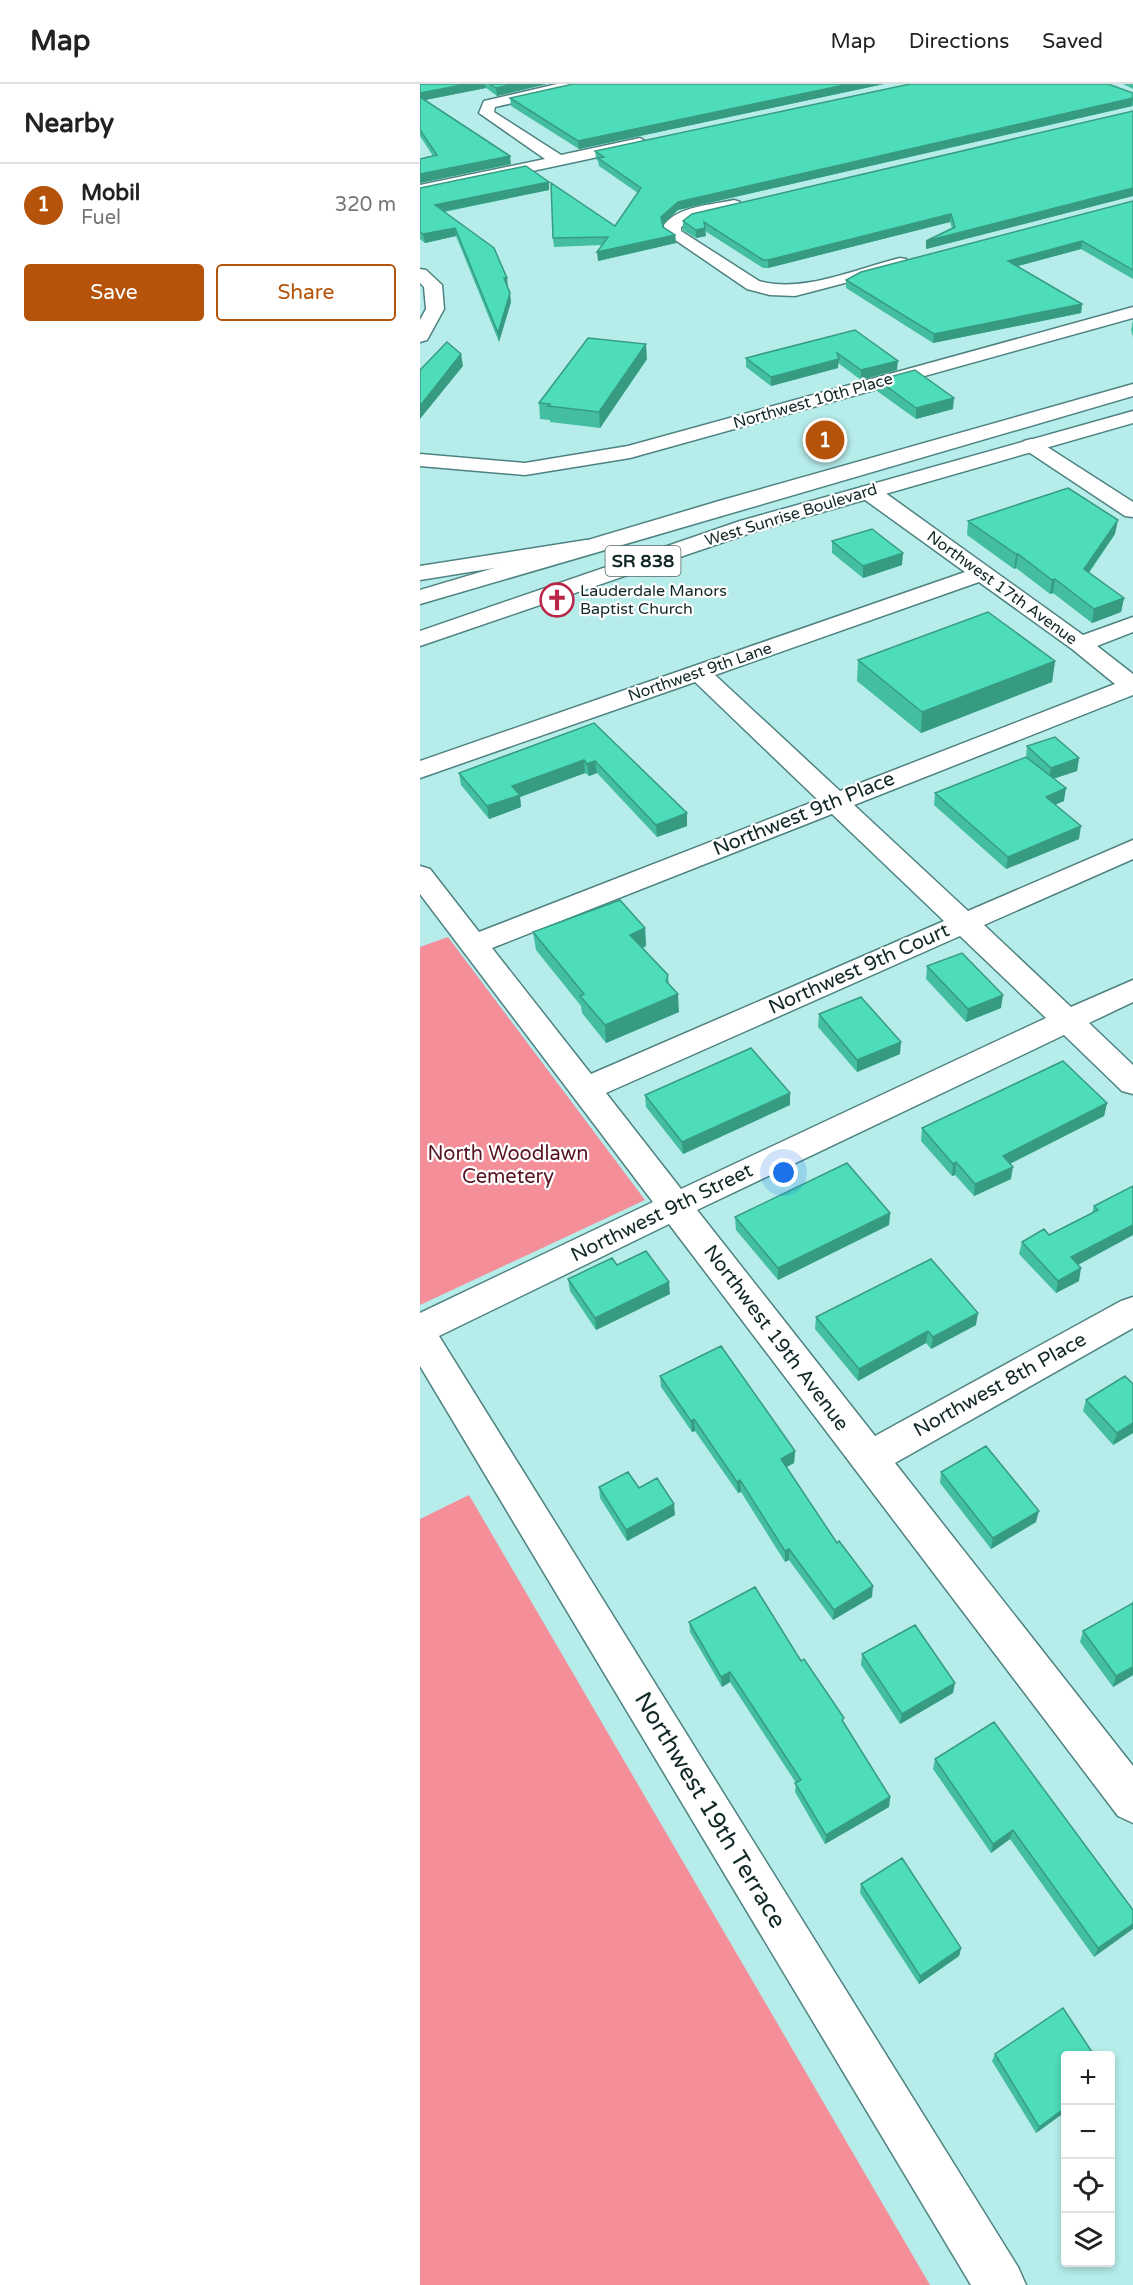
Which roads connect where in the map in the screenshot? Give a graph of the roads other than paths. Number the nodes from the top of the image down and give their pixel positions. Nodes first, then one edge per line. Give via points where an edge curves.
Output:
1 (579, 84) edge
2 (650, 141) edge
3 (558, 160) junction
4 (420, 190) edge
5 (754, 200) edge
6 (919, 258) edge
7 (420, 274) edge
8 (1133, 312) edge
9 (421, 334) edge
10 (1133, 390) edge
11 (1133, 417) edge
12 (1031, 445) junction
13 (420, 460) edge
14 (869, 492) junction
15 (1133, 511) edge
16 (586, 547) junction
17 (420, 573) edge
18 (980, 574) junction
19 (420, 597) edge
20 (1133, 624) edge
21 (420, 639) edge
22 (1080, 644) junction
23 (699, 673) junction
24 (1133, 686) edge
25 (420, 770) edge
26 (837, 801) junction
27 (1133, 849) edge
28 (420, 875) edge
29 (964, 923) junction
30 (475, 944) junction
31 (1133, 990) edge
32 (1068, 1021) junction
33 (1133, 1083) edge
34 (586, 1089) junction
35 (675, 1206) junction
36 (1133, 1311) edge
37 (420, 1329) edge
38 (420, 1335) edge
39 (868, 1459) junction
40 (1128, 1785) edge
41 (1000, 2285) edge

1 - 3 main road via 489,104 486,113
2 - 3 main road
3 - 4 main road
5 - 6 main road via 686,216 672,225 673,233 753,285 770,290 795,291
7 - 9 main road via 433,285 435,309
8 - 13 main road, Northwest 10th Place via 630,453 525,468
10 - 16 main road, West Sunrise Boulevard / SR 838
11 - 12 main road, West Sunrise Boulevard / SR 838
12 - 14 main road, West Sunrise Boulevard / SR 838
12 - 15 main road
14 - 18 main road, Northwest 17th Avenue
14 - 21 main road, West Sunrise Boulevard / SR 838 via 748,526
16 - 17 main road
16 - 19 main road, West Sunrise Boulevard / SR 838
18 - 22 main road, Northwest 17th Avenue
18 - 23 main road, Northwest 9th Lane
20 - 22 main road
22 - 24 main road, Northwest 17th Avenue
23 - 25 main road, Northwest 9th Lane
23 - 26 main road
24 - 26 main road, Northwest 9th Place
26 - 29 main road
26 - 30 main road, Northwest 9th Place
27 - 29 main road, Northwest 9th Court
28 - 30 main road, Northwest 19th Avenue
29 - 32 main road
29 - 34 main road, Northwest 9th Court
30 - 34 main road, Northwest 19th Avenue
31 - 32 main road, Northwest 9th Street
32 - 33 main road
32 - 35 main road, Northwest 9th Street
34 - 35 main road, Northwest 19th Avenue
35 - 37 main road, Northwest 9th Street
35 - 39 main road, Northwest 19th Avenue
36 - 39 main road, Northwest 8th Place
38 - 41 main road, Northwest 19th Terrace
39 - 40 main road, Northwest 19th Avenue

